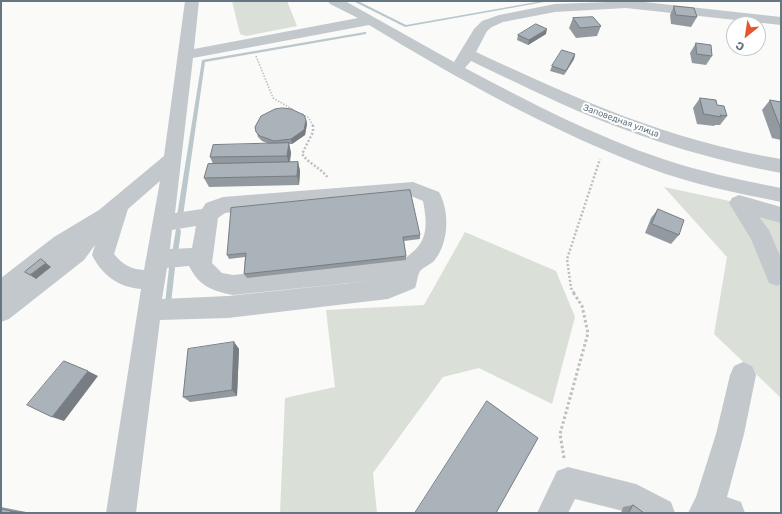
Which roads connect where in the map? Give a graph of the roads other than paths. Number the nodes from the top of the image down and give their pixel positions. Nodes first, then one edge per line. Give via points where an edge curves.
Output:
1 (192, 1) edge
2 (335, 1) edge
3 (371, 20) junction
4 (781, 21) edge
5 (468, 54) junction
6 (187, 55) junction
7 (456, 70) junction
8 (173, 159) junction
9 (781, 166) edge
10 (781, 195) edge
11 (113, 210) junction
12 (781, 215) edge
13 (208, 216) junction
14 (163, 223) junction
15 (201, 256) junction
16 (156, 269) junction
17 (777, 276) dead end
18 (1, 291) edge
19 (231, 296) junction
20 (149, 310) junction
21 (1, 311) edge
22 (742, 375) dead end
23 (714, 511) edge
24 (121, 513) edge
25 (552, 513) edge
26 (660, 513) edge

1 - 6 street
2 - 3 street
3 - 6 street
3 - 7 street
4 - 5 street via 626,4 555,8 499,19 487,24 481,29
5 - 7 street
5 - 9 street, Заповедная улица via 573,103 680,143
6 - 8 street
7 - 10 street via 536,112 657,164 715,181
8 - 11 street
8 - 14 street
11 - 16 street via 103,255 113,270 132,280
11 - 18 street via 62,243
11 - 21 street via 76,254
12 - 17 street via 738,203 760,236
13 - 14 street
13 - 15 street
13 - 19 street via 213,209 223,205 329,196 413,189 432,197 437,221 434,240 427,254 409,267 406,281 388,289
14 - 16 street
15 - 16 street
15 - 19 street via 200,266
16 - 20 street
19 - 20 street
20 - 24 street
22 - 23 street
25 - 26 street via 568,482 636,499

